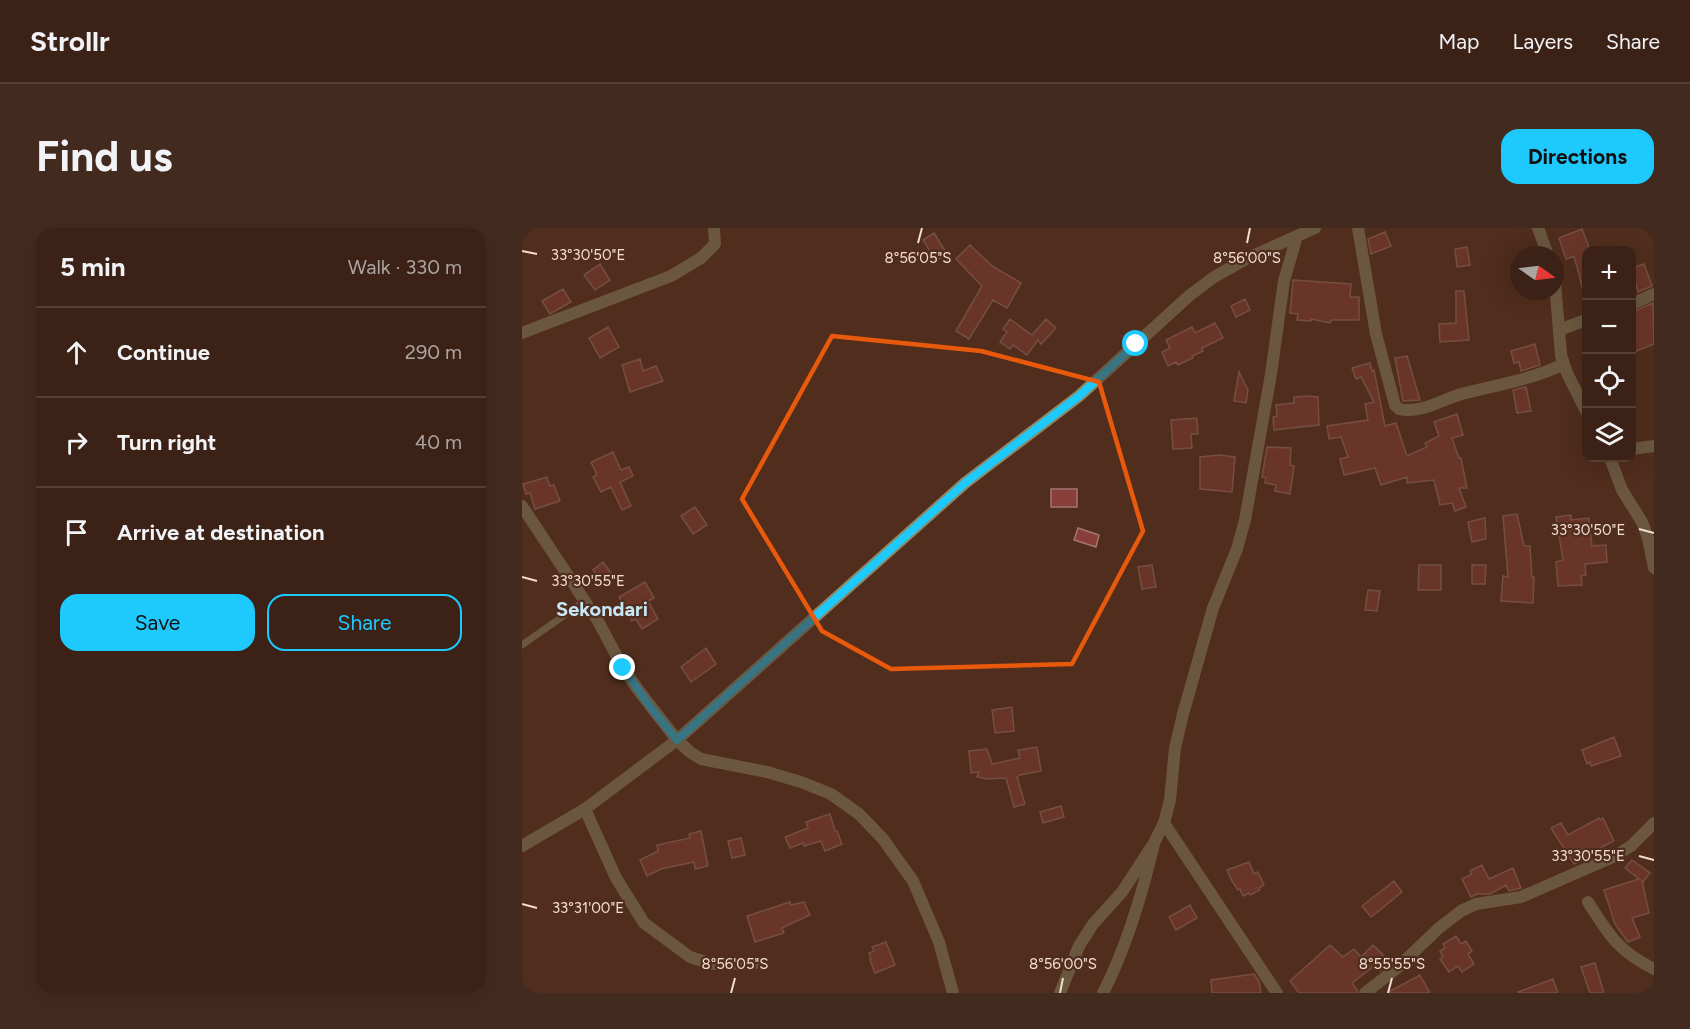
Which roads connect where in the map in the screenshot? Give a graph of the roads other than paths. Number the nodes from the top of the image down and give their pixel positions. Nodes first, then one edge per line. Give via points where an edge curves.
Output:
1 (714, 228) edge
2 (1315, 228) edge
3 (1358, 228) edge
4 (1538, 228) edge
5 (1299, 232) edge
6 (1545, 246) edge
7 (1654, 294) edge
8 (1556, 300) edge
9 (1636, 302) edge
10 (1582, 322) edge
11 (1559, 330) junction
12 (522, 333) edge
13 (1563, 364) junction
14 (1585, 408) edge
15 (1654, 446) edge
16 (1636, 448) edge
17 (1612, 462) edge
18 (522, 506) edge
19 (1654, 568) edge
20 (585, 601) junction
21 (522, 645) edge
22 (677, 740) junction
23 (585, 809) junction
24 (1164, 823) junction
25 (1654, 823) edge
26 (1154, 843) junction
27 (522, 846) edge
28 (1588, 902) dead end
29 (755, 963) dead end
30 (1654, 969) edge
31 (953, 993) edge
32 (1060, 993) edge
33 (1103, 993) edge
34 (1278, 993) edge
35 (1365, 993) edge

1 - 12 street via 715,244 701,258 670,276
2 - 5 street
3 - 13 street via 1376,334 1399,409 1419,409 1539,375
4 - 6 street
5 - 22 street via 1214,277 1190,295 1079,396 965,483
5 - 24 street via 1288,259 1245,520 1238,549 1213,608 1183,714
7 - 9 street
8 - 11 street
10 - 11 street
11 - 13 street
13 - 14 street
15 - 16 street
17 - 19 street via 1622,490 1642,522
18 - 20 street
20 - 21 lane
20 - 22 street via 623,668
22 - 23 street
22 - 31 street via 700,759 801,782 831,794 859,814 913,881 939,942
23 - 27 street
23 - 29 street via 616,878 644,922 690,957 713,964
24 - 26 street
24 - 34 street
25 - 35 street via 1616,856 1521,897 1476,904 1461,911
26 - 32 street via 1079,946
26 - 33 street via 1134,918
28 - 30 street via 1622,950

